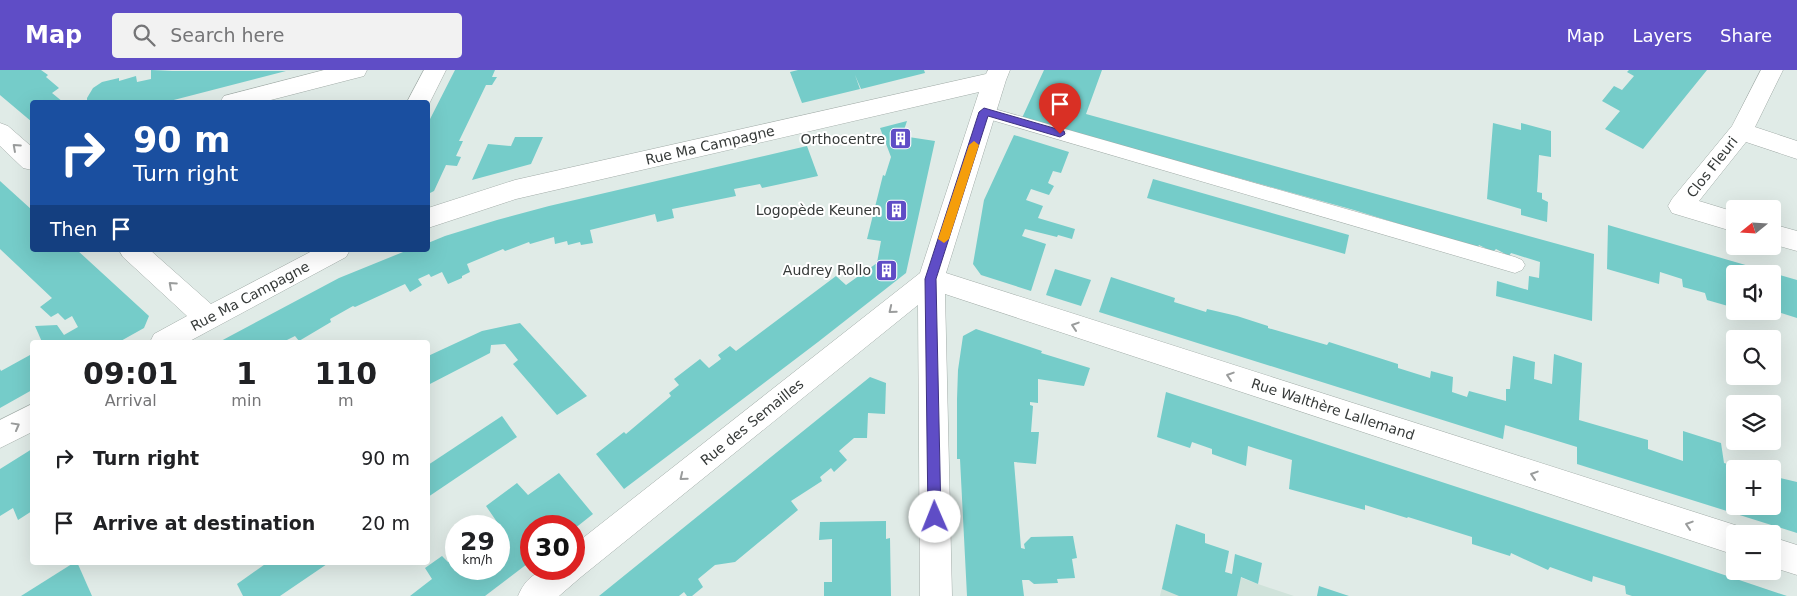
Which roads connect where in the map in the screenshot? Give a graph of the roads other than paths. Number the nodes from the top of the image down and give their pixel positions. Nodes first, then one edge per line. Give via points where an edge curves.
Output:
1 (356, 70) edge
2 (435, 70) edge
3 (1772, 70) edge
4 (997, 75) edge
5 (240, 100) edge
6 (419, 100) edge
7 (984, 112) junction
8 (1741, 131) junction
9 (0, 132) edge
10 (1797, 150) edge
11 (30, 159) edge
12 (430, 217) edge
13 (1726, 219) edge
14 (1781, 237) edge
15 (1797, 241) edge
16 (134, 252) edge
17 (332, 252) edge
18 (1515, 265) dead end
19 (930, 279) junction
20 (208, 318) junction
21 (168, 340) edge
22 (30, 418) edge
23 (0, 435) edge
24 (1726, 537) edge
25 (585, 555) edge
26 (1781, 555) edge
27 (1797, 560) edge
28 (554, 580) edge
29 (534, 596) edge
30 (936, 596) edge

1 - 5 street
2 - 6 street
3 - 8 street, Clos Fleuri
4 - 7 street
4 - 12 street, Rue Ma Campagne via 515,190
7 - 18 lane
7 - 19 street
8 - 10 street, Clos Fleuri
8 - 13 street, Clos Fleuri via 1681,206
11 -> 9 street
14 - 15 street
20 -> 16 street
17 - 20 street, Rue Ma Campagne
24 -> 19 street, Rue Walthère Lallemand
19 -> 25 street, Rue des Semailles
19 - 30 street
20 - 21 street, Rue Ma Campagne
23 -> 22 street
26 - 27 street
28 - 29 street

